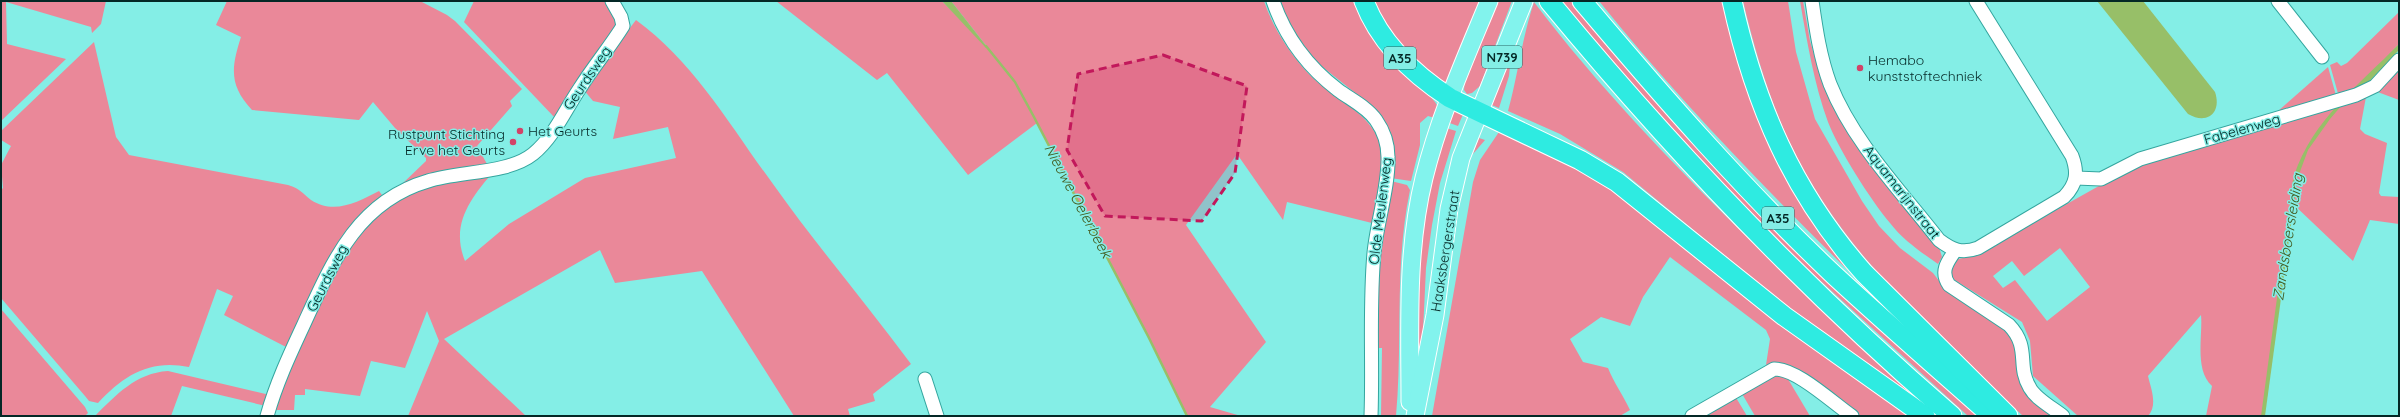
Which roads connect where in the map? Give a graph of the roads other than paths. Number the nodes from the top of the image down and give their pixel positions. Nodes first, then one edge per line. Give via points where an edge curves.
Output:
1 (612, 1) edge
2 (1273, 1) edge
3 (1364, 1) edge
4 (1489, 1) edge
5 (1524, 1) edge
6 (1549, 1) edge
7 (1582, 1) edge
8 (1732, 1) edge
9 (1812, 1) edge
10 (1976, 1) edge
11 (2279, 1) edge
12 (2322, 58) dead end
13 (2399, 60) edge
14 (1450, 98) junction
15 (1479, 113) junction
16 (2076, 178) junction
17 (1956, 251) junction
18 (925, 379) dead end
19 (267, 416) edge
20 (937, 416) edge
21 (1371, 416) edge
22 (1411, 416) edge
23 (1415, 416) edge
24 (1692, 416) edge
25 (1852, 416) edge
26 (1925, 416) edge
27 (1952, 416) edge
28 (1992, 416) edge
29 (2008, 416) edge
30 (2062, 416) edge

1 - 19 street, Geurdsweg via 623,26 549,137 532,155 498,168 441,177 411,188 377,209 349,236 330,267 280,376
2 - 21 street, Olde Meulenweg via 1282,24 1309,64 1375,119 1385,141 1388,164 1377,230 1372,284
3 - 14 highway, A35 via 1378,28 1402,60 1431,86
4 - 14 main road, Haaksbergerstraat / N739
5 - 15 main road, Haaksbergerstraat / N739
6 - 27 highway, A35 via 1721,197 1908,378
7 - 28 highway, A35 via 1638,68 1761,202 1834,274
8 - 29 highway, A35 via 1744,54 1765,113 1806,196 1846,253 1864,273
9 - 17 street, Aquamarijnstraat via 1819,46 1830,84 1855,131 1939,240
10 - 16 street via 2072,156
11 - 12 street
13 - 16 street, Fabelenweg via 2375,86 2356,95 2140,159 2101,179
14 - 15 highway, A35
14 - 22 main road, Haaksbergerstraat / N739 via 1440,122 1424,178 1414,231 1410,292
15 - 23 main road, Haaksbergerstraat / N739 via 1461,158 1449,209 1435,315
15 - 26 highway, A35 via 1580,160 1617,182 1784,316
16 - 17 street via 2064,197 1978,248
17 - 30 street via 1944,270 1945,279 1949,285 2016,332 2023,349 2024,369 2030,390
18 - 20 street
24 - 25 street via 1774,370 1781,369 1796,376

